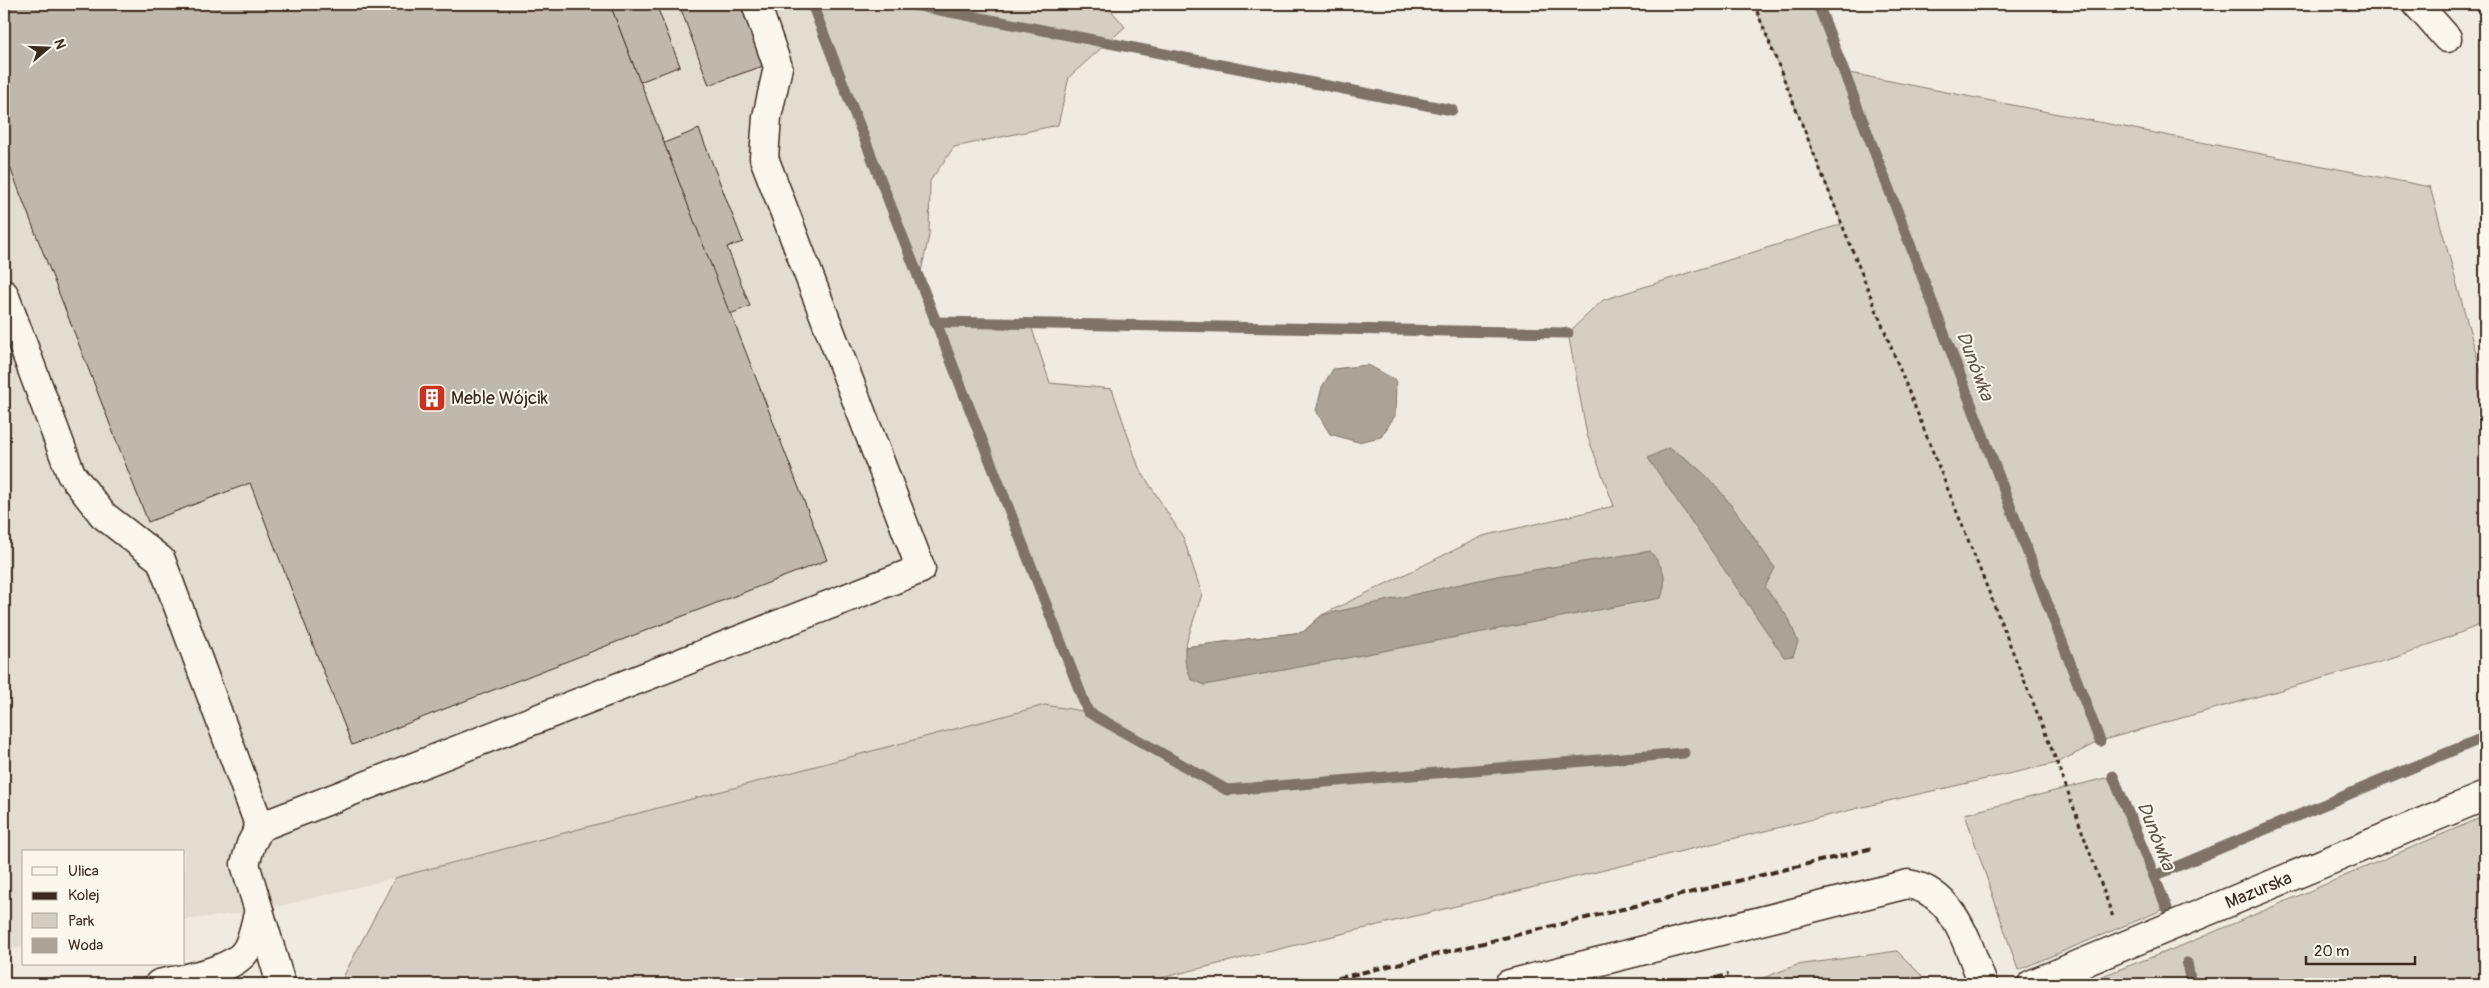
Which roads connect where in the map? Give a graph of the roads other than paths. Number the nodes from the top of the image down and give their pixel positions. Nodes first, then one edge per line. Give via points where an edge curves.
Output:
1 (756, 4) edge
2 (2417, 4) edge
3 (2447, 38) dead end
4 (4, 294) edge
5 (2485, 796) edge
6 (260, 827) junction
7 (258, 912) junction
8 (159, 984) edge
9 (281, 984) edge
10 (1509, 984) edge
11 (1983, 984) edge
12 (2032, 984) edge

1 - 6 main road via 778,67 767,117 764,158 921,569
2 - 3 main road
4 - 6 main road via 71,474 103,515 161,560
5 - 12 main road, Mazurska
6 - 7 main road via 246,864
7 - 8 main road via 247,949 235,962
7 - 9 main road
10 - 11 main road via 1908,884 1933,892 1953,913

